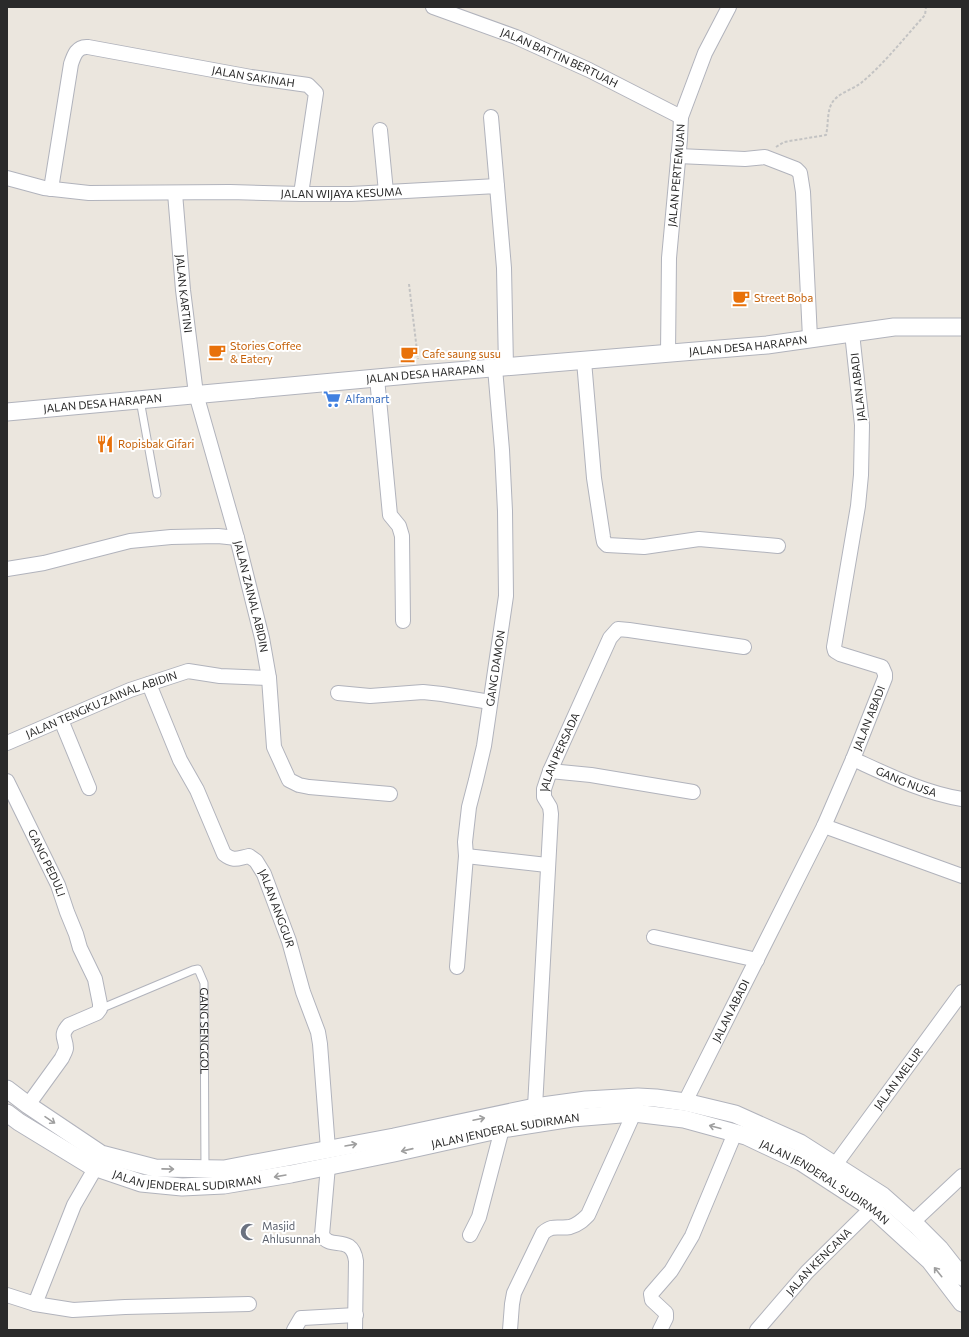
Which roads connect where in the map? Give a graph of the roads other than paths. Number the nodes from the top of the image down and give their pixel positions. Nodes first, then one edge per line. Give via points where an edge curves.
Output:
1 (433, 7) edge
2 (729, 7) edge
3 (491, 116) dead end
4 (680, 117) junction
5 (380, 130) dead end
6 (678, 156) junction
7 (7, 178) edge
8 (497, 186) junction
9 (51, 189) junction
10 (386, 192) junction
11 (175, 193) junction
12 (301, 194) junction
13 (962, 327) edge
14 (852, 333) junction
15 (810, 338) junction
16 (668, 353) junction
17 (584, 361) junction
18 (500, 367) junction
19 (377, 378) junction
20 (196, 394) junction
21 (140, 399) junction
22 (7, 412) edge
23 (157, 494) dead end
24 (236, 538) junction
25 (778, 546) dead end
26 (7, 569) edge
27 (403, 621) dead end
28 (744, 647) dead end
29 (269, 678) junction
30 (149, 684) junction
31 (338, 693) dead end
32 (490, 702) junction
33 (61, 720) junction
34 (7, 743) edge
35 (853, 759) junction
36 (550, 771) junction
37 (7, 781) edge
38 (89, 788) dead end
39 (693, 792) dead end
40 (390, 794) dead end
41 (962, 799) edge
42 (824, 826) junction
43 (466, 856) junction
44 (547, 865) junction
45 (962, 876) edge
46 (654, 937) dead end
47 (757, 960) junction
48 (457, 966) dead end
49 (962, 992) edge
50 (100, 1009) junction
51 (7, 1089) edge
52 (685, 1102) junction
53 (28, 1105) junction
54 (636, 1105) junction
55 (534, 1107) junction
56 (7, 1113) edge
57 (502, 1129) junction
58 (735, 1133) junction
59 (328, 1149) junction
60 (835, 1165) junction
61 (328, 1166) junction
62 (96, 1167) junction
63 (205, 1169) junction
64 (962, 1176) edge
65 (878, 1203) junction
66 (913, 1222) junction
67 (470, 1235) dead end
68 (960, 1269) edge
69 (7, 1295) edge
70 (962, 1303) edge
71 (35, 1304) junction
72 (248, 1304) dead end
73 (356, 1315) junction
74 (294, 1330) edge
75 (355, 1330) edge
76 (510, 1330) edge
77 (660, 1330) edge
78 (757, 1330) edge

1 - 4 street, JALAN BATTIN BERTUAH via 516,37 589,70
2 - 4 street, JALAN PERTEMUAN via 705,53
3 - 8 street
4 - 6 street, JALAN PERTEMUAN
5 - 10 street
6 - 15 street via 745,159 764,157 796,169 800,173
6 - 16 street, JALAN PERTEMUAN via 669,258
7 - 9 street, JALAN WIJAYA KESUMA
8 - 10 street, JALAN WIJAYA KESUMA
8 - 18 street via 504,268
9 - 11 street, JALAN WIJAYA KESUMA via 89,193
9 - 12 street, JALAN SAKINAH via 71,64 78,49 88,47 308,85 316,93
10 - 12 street, JALAN WIJAYA KESUMA
11 - 12 street, JALAN WIJAYA KESUMA
11 - 20 street, JALAN KARTINI via 183,290
13 - 14 street, JALAN DESA HARAPAN via 894,327
14 - 15 street, JALAN DESA HARAPAN
14 - 35 street, JALAN ABADI via 862,425 861,476 834,649 840,654 882,668 886,678
15 - 16 street, JALAN DESA HARAPAN via 767,345
16 - 17 street, JALAN DESA HARAPAN
17 - 18 street, JALAN DESA HARAPAN
17 - 25 street via 594,478 603,537 607,545 644,547 699,539
18 - 19 street, JALAN DESA HARAPAN
18 - 32 street, GANG DAMON via 506,596
19 - 20 street, JALAN DESA HARAPAN
19 - 27 street via 390,515 399,526 402,536
20 - 21 street, JALAN DESA HARAPAN
20 - 24 street, JALAN ZAINAL ABIDIN
21 - 22 street, JALAN DESA HARAPAN
21 - 23 lane
24 - 26 street via 171,537 130,541 44,563
24 - 29 street, JALAN ZAINAL ABIDIN via 262,638
28 - 36 street, JALAN PERSADA via 618,630 610,638
29 - 30 street, JALAN TENGKU ZAINAL ABIDIN via 220,676 188,671
29 - 40 street, JALAN ZAINAL ABIDIN via 274,747 289,780 309,787
30 - 33 street, JALAN TENGKU ZAINAL ABIDIN
30 - 59 street, JALAN ANGGUR via 180,760 197,790 224,854 237,859 249,856 256,861 264,874 318,1032
31 - 32 street via 370,696 423,692
32 - 43 street, GANG DAMON via 484,746 469,807
33 - 34 street, JALAN TENGKU ZAINAL ABIDIN
33 - 38 street
35 - 41 street, GANG NUSA via 919,787
35 - 42 street, JALAN ABADI
36 - 39 street
36 - 44 street, JALAN PERSADA via 544,789 544,797 551,814
37 - 50 street, GANG PEDULI via 58,885 80,948 95,979
42 - 45 street
42 - 47 street, JALAN ABADI
43 - 44 street
43 - 48 street, GANG DAMON
44 - 55 street, JALAN PERSADA
46 - 47 street
47 - 52 street, JALAN ABADI
49 - 60 street, JALAN MELUR
50 - 53 street via 97,1013 66,1028 63,1038 66,1049 62,1058
50 - 63 lane, GANG SENGGOL via 198,969 204,983
51 - 53 street, JALAN JENDERAL SUDIRMAN
52 - 54 street, JALAN JENDERAL SUDIRMAN via 656,1098
52 - 60 street, JALAN JENDERAL SUDIRMAN via 735,1114 800,1143
53 -> 63 street, JALAN JENDERAL SUDIRMAN via 101,1154 155,1168
54 - 55 street, JALAN JENDERAL SUDIRMAN via 586,1100
54 - 57 street, JALAN JENDERAL SUDIRMAN
58 -> 54 street, JALAN JENDERAL SUDIRMAN
54 - 76 street via 588,1215 570,1227 548,1228 543,1233 514,1293
59 -> 55 street, JALAN JENDERAL SUDIRMAN
56 - 62 street, JALAN JENDERAL SUDIRMAN
57 -> 61 street, JALAN JENDERAL SUDIRMAN
57 - 67 street via 479,1217
58 - 65 street, JALAN JENDERAL SUDIRMAN via 801,1162
58 - 77 street via 692,1236 671,1271 651,1294 652,1300 666,1313
59 - 63 street, JALAN JENDERAL SUDIRMAN via 224,1169
60 - 65 street, JALAN JENDERAL SUDIRMAN
61 -> 62 street, JALAN JENDERAL SUDIRMAN via 224,1185 182,1187 141,1183
61 - 73 street via 322,1236 326,1240 348,1245 354,1253
62 - 71 street via 74,1205
64 - 66 street
65 - 66 street, JALAN JENDERAL SUDIRMAN
70 -> 65 street, JALAN JENDERAL SUDIRMAN via 930,1261
65 - 78 street, JALAN KENCANA via 807,1272
66 - 68 street, JALAN JENDERAL SUDIRMAN
69 - 71 street
71 - 72 street via 73,1310
73 - 74 street via 301,1318
73 - 75 street

